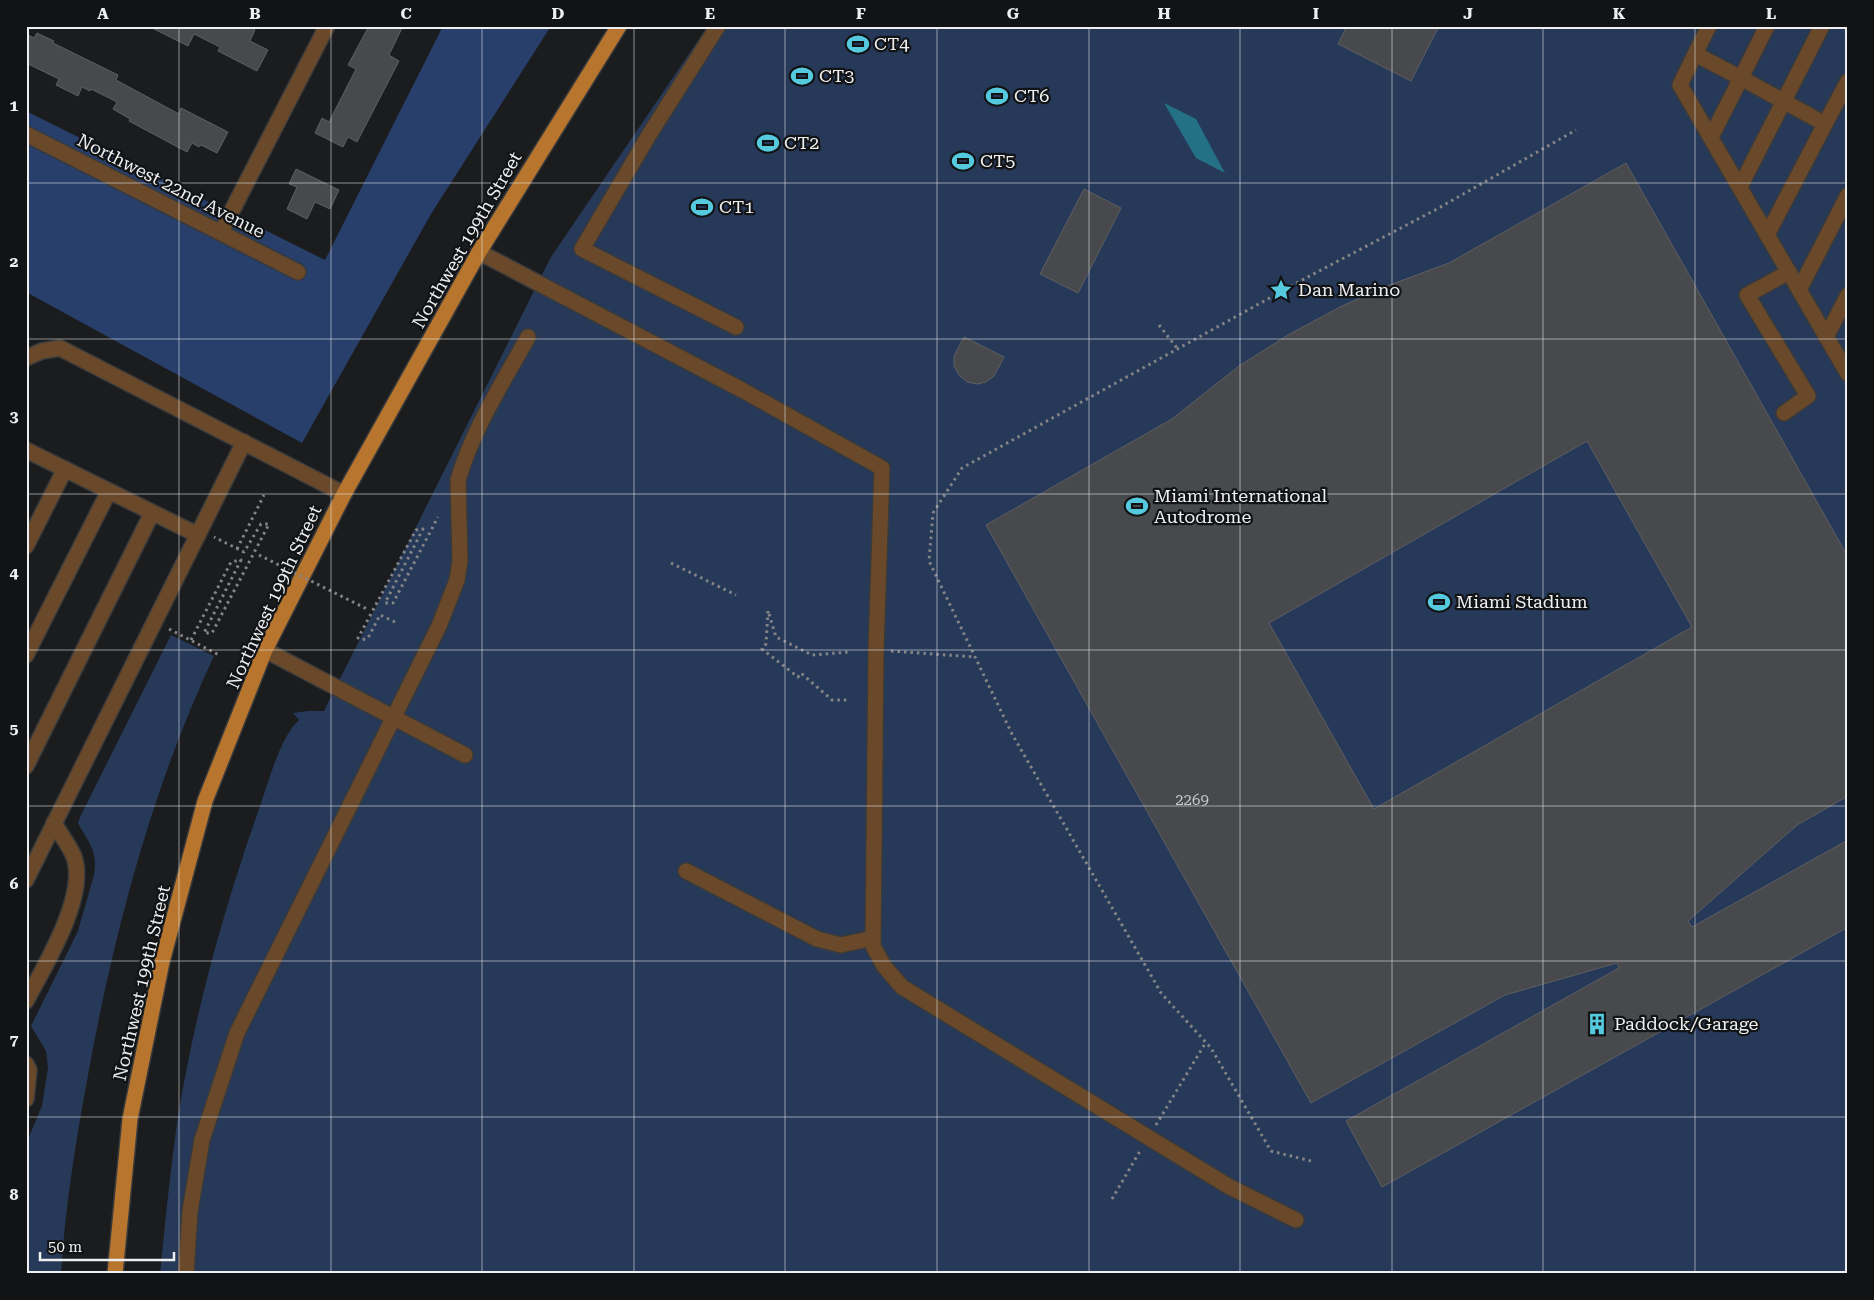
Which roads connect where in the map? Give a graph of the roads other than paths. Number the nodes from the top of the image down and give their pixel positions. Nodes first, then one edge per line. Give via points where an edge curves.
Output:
1 (327, 26) edge
2 (619, 26) edge
3 (718, 26) edge
4 (1709, 26) edge
5 (1767, 26) edge
6 (1822, 26) edge
7 (1695, 54) junction
8 (1741, 78) junction
9 (1848, 81) edge
10 (1784, 100) junction
11 (1825, 124) junction
12 (26, 134) edge
13 (1710, 137) junction
14 (1740, 188) junction
15 (1848, 195) edge
16 (221, 232) junction
17 (1767, 235) junction
18 (479, 252) junction
19 (298, 272) dead end
20 (1788, 272) junction
21 (1799, 290) junction
22 (1848, 295) edge
23 (736, 327) dead end
24 (528, 337) dead end
25 (1826, 337) junction
26 (26, 358) edge
27 (1848, 374) edge
28 (1784, 413) dead end
29 (244, 442) junction
30 (26, 450) edge
31 (64, 469) junction
32 (109, 491) junction
33 (344, 494) junction
34 (152, 512) junction
35 (198, 535) junction
36 (26, 546) edge
37 (266, 650) junction
38 (26, 655) edge
39 (393, 716) junction
40 (465, 755) dead end
41 (26, 766) edge
42 (54, 824) junction
43 (686, 871) dead end
44 (26, 880) edge
45 (873, 938) junction
46 (26, 1001) edge
47 (26, 1064) edge
48 (26, 1100) edge
49 (1296, 1220) dead end
50 (115, 1274) edge
51 (186, 1274) edge

1 - 16 street
2 - 18 main road, Northwest 199th Street
3 - 23 street via 582,249
4 - 7 street
5 - 8 street
6 - 10 street
7 - 8 street
7 - 13 street via 1680,85
8 - 10 street
8 - 13 street
9 - 11 street
10 - 11 street
10 - 14 street
11 - 17 street
12 - 16 street, Northwest 22nd Avenue
13 - 14 street
14 - 17 street
15 - 21 street
16 - 19 street, Northwest 22nd Avenue
17 - 20 street
18 - 33 main road, Northwest 199th Street
18 - 45 street via 742,390 882,468
20 - 21 street
20 - 28 street via 1747,296 1808,396
21 - 25 street
22 - 25 street
24 - 39 street via 469,448 458,480 460,562 457,580 439,626
25 - 27 street
26 - 29 street via 60,348
29 - 33 street
29 - 35 street
30 - 31 street
31 - 32 street
31 - 36 street
32 - 34 street
32 - 38 street
33 - 37 main road, Northwest 199th Street
34 - 35 street
34 - 41 street
35 - 42 street
37 - 39 street
37 - 50 main road, Northwest 199th Street via 205,801 162,962 130,1119
39 - 40 street
39 - 51 street via 237,1033 202,1140 190,1211
42 - 44 street
42 - 46 street via 74,858 76,883 67,921
43 - 45 street via 817,939 841,945
45 - 49 street via 873,946 884,966 902,987 1228,1186
47 - 48 street via 30,1070

